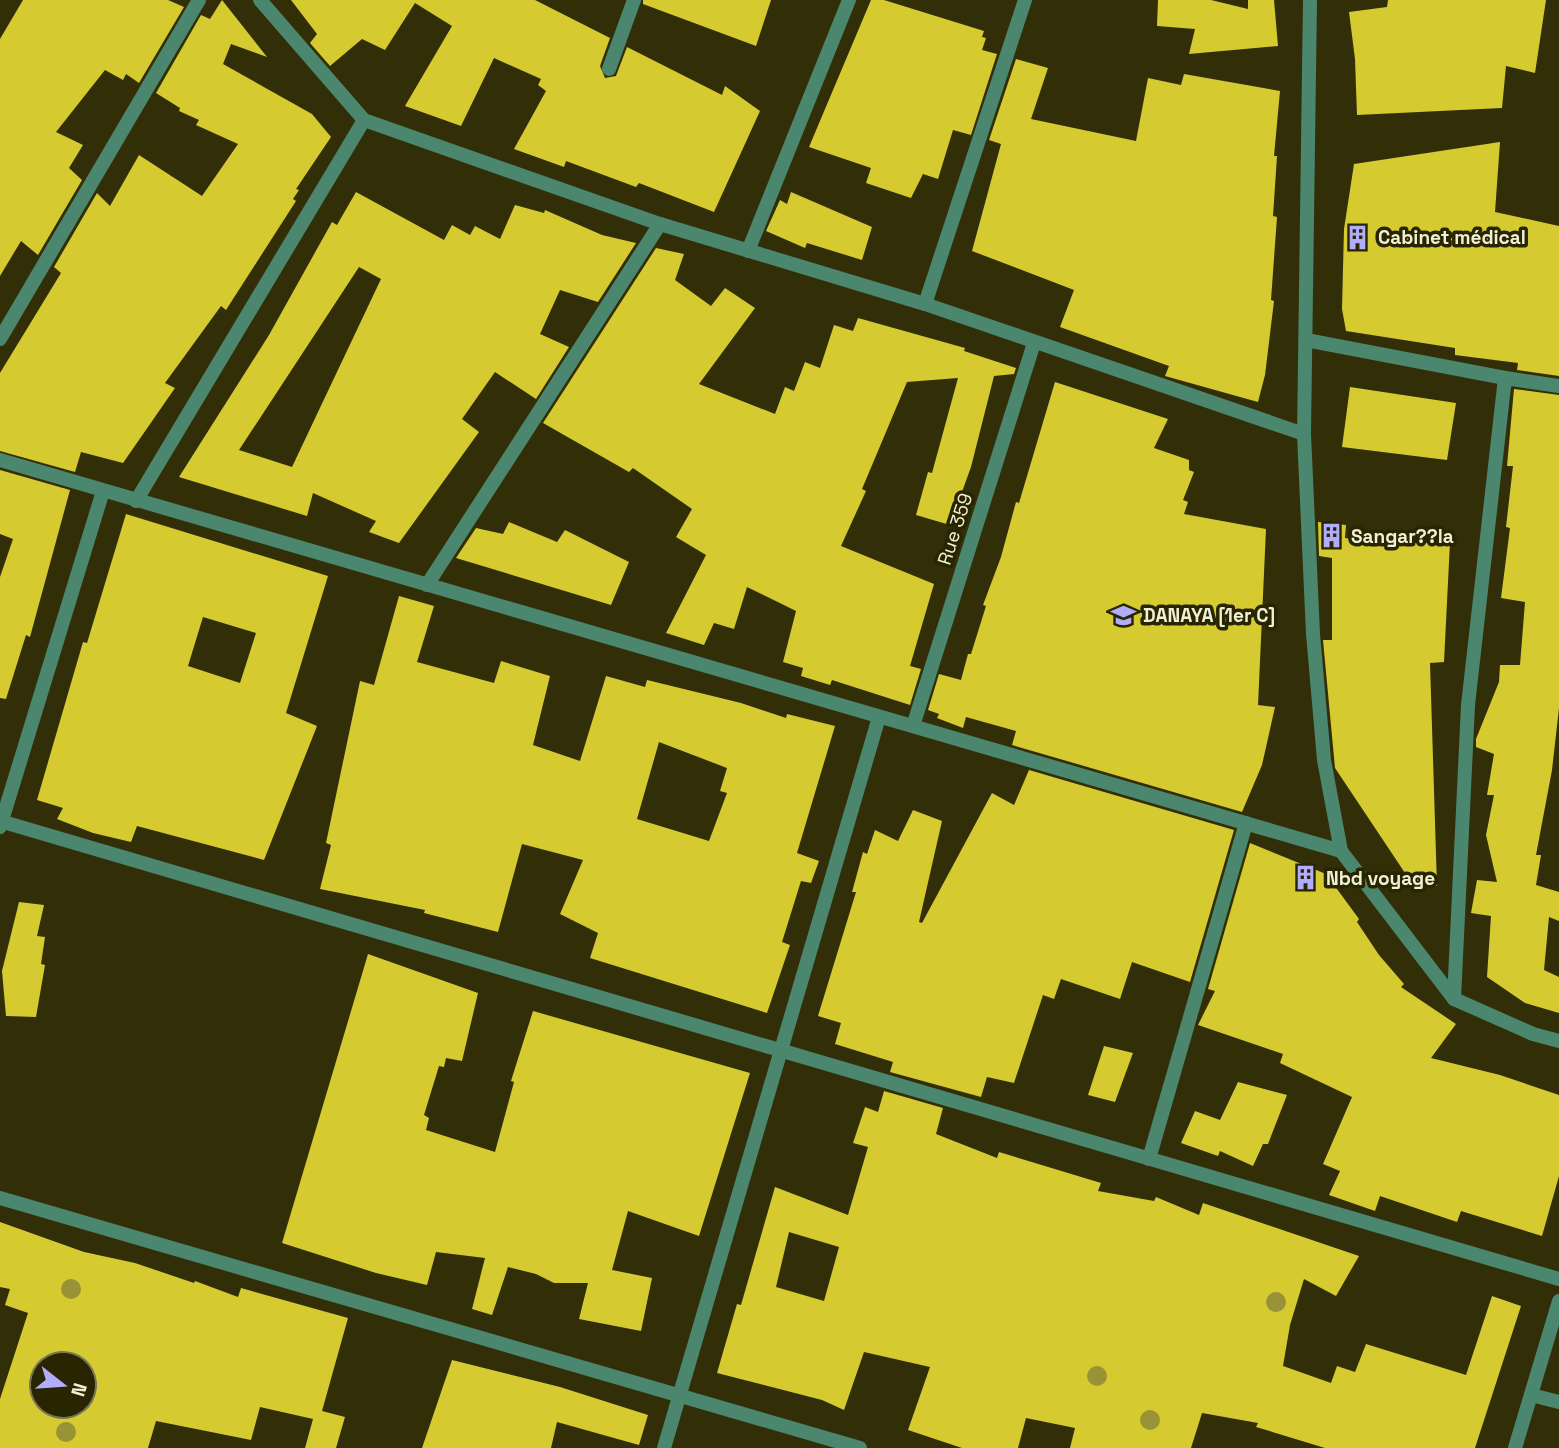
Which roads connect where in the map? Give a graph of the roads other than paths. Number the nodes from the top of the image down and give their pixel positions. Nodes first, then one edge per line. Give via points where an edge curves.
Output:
1 (199, 0) edge
2 (260, 0) edge
3 (634, 0) edge
4 (849, 0) edge
5 (1025, 0) edge
6 (1310, 0) edge
7 (609, 69) dead end
8 (364, 120) junction
9 (660, 224) junction
10 (748, 251) junction
11 (925, 304) junction
12 (0, 339) edge
13 (1306, 340) junction
14 (1034, 344) junction
15 (1505, 378) junction
16 (1559, 386) edge
17 (1304, 434) junction
18 (0, 460) edge
19 (103, 491) junction
20 (136, 501) junction
21 (427, 585) junction
22 (879, 717) junction
23 (913, 726) junction
24 (1, 823) edge
25 (1246, 823) junction
26 (1341, 850) junction
27 (1454, 999) junction
28 (1559, 1041) edge
29 (779, 1050) junction
30 (1149, 1159) junction
31 (0, 1198) edge
32 (1559, 1279) edge
33 (1559, 1301) edge
34 (679, 1394) junction
35 (1531, 1395) junction
36 (1559, 1402) edge
37 (664, 1448) edge
38 (860, 1448) edge
39 (1515, 1448) edge

1 - 12 street
2 - 8 street
3 - 7 street
4 - 10 street
5 - 11 street
6 - 13 street
8 - 9 street
8 - 20 street
9 - 10 street
9 - 21 street
10 - 11 street
11 - 14 street
13 - 15 street
13 - 17 street
14 - 17 street
14 - 23 street, Rue 359
15 - 16 street
15 - 27 street via 1468,705
17 - 26 street via 1320,722
18 - 19 street
19 - 20 street
19 - 24 street
20 - 21 street
21 - 22 street
22 - 23 street
22 - 29 street
23 - 25 street
24 - 29 street
25 - 26 street
25 - 30 street
26 - 27 street
27 - 28 street
29 - 30 street
29 - 34 street
30 - 32 street
31 - 34 street
33 - 35 street
34 - 37 street
34 - 38 street
35 - 36 street
35 - 39 street

